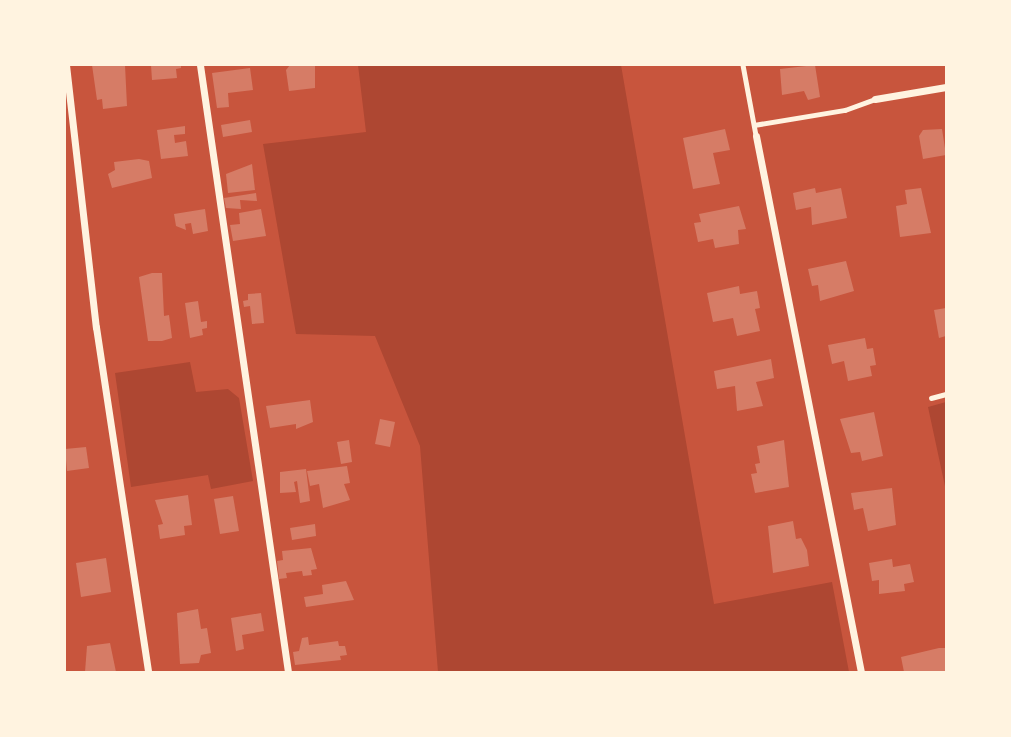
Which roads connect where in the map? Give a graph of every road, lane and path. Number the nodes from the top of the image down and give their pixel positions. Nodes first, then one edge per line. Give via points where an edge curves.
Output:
1 (66, 65) edge
2 (200, 65) edge
3 (743, 65) edge
4 (946, 87) edge
5 (875, 99) joint
6 (754, 125) junction
7 (756, 136) joint
8 (946, 394) edge
9 (931, 398) dead end
10 (148, 672) edge
11 (288, 672) edge
12 (861, 672) edge

1 - 10 street via 96,327
2 - 11 street
3 - 6 lane
4 - 5 street
5 - 6 lane via 845,110
6 - 7 lane
7 - 12 street
8 - 9 lane

